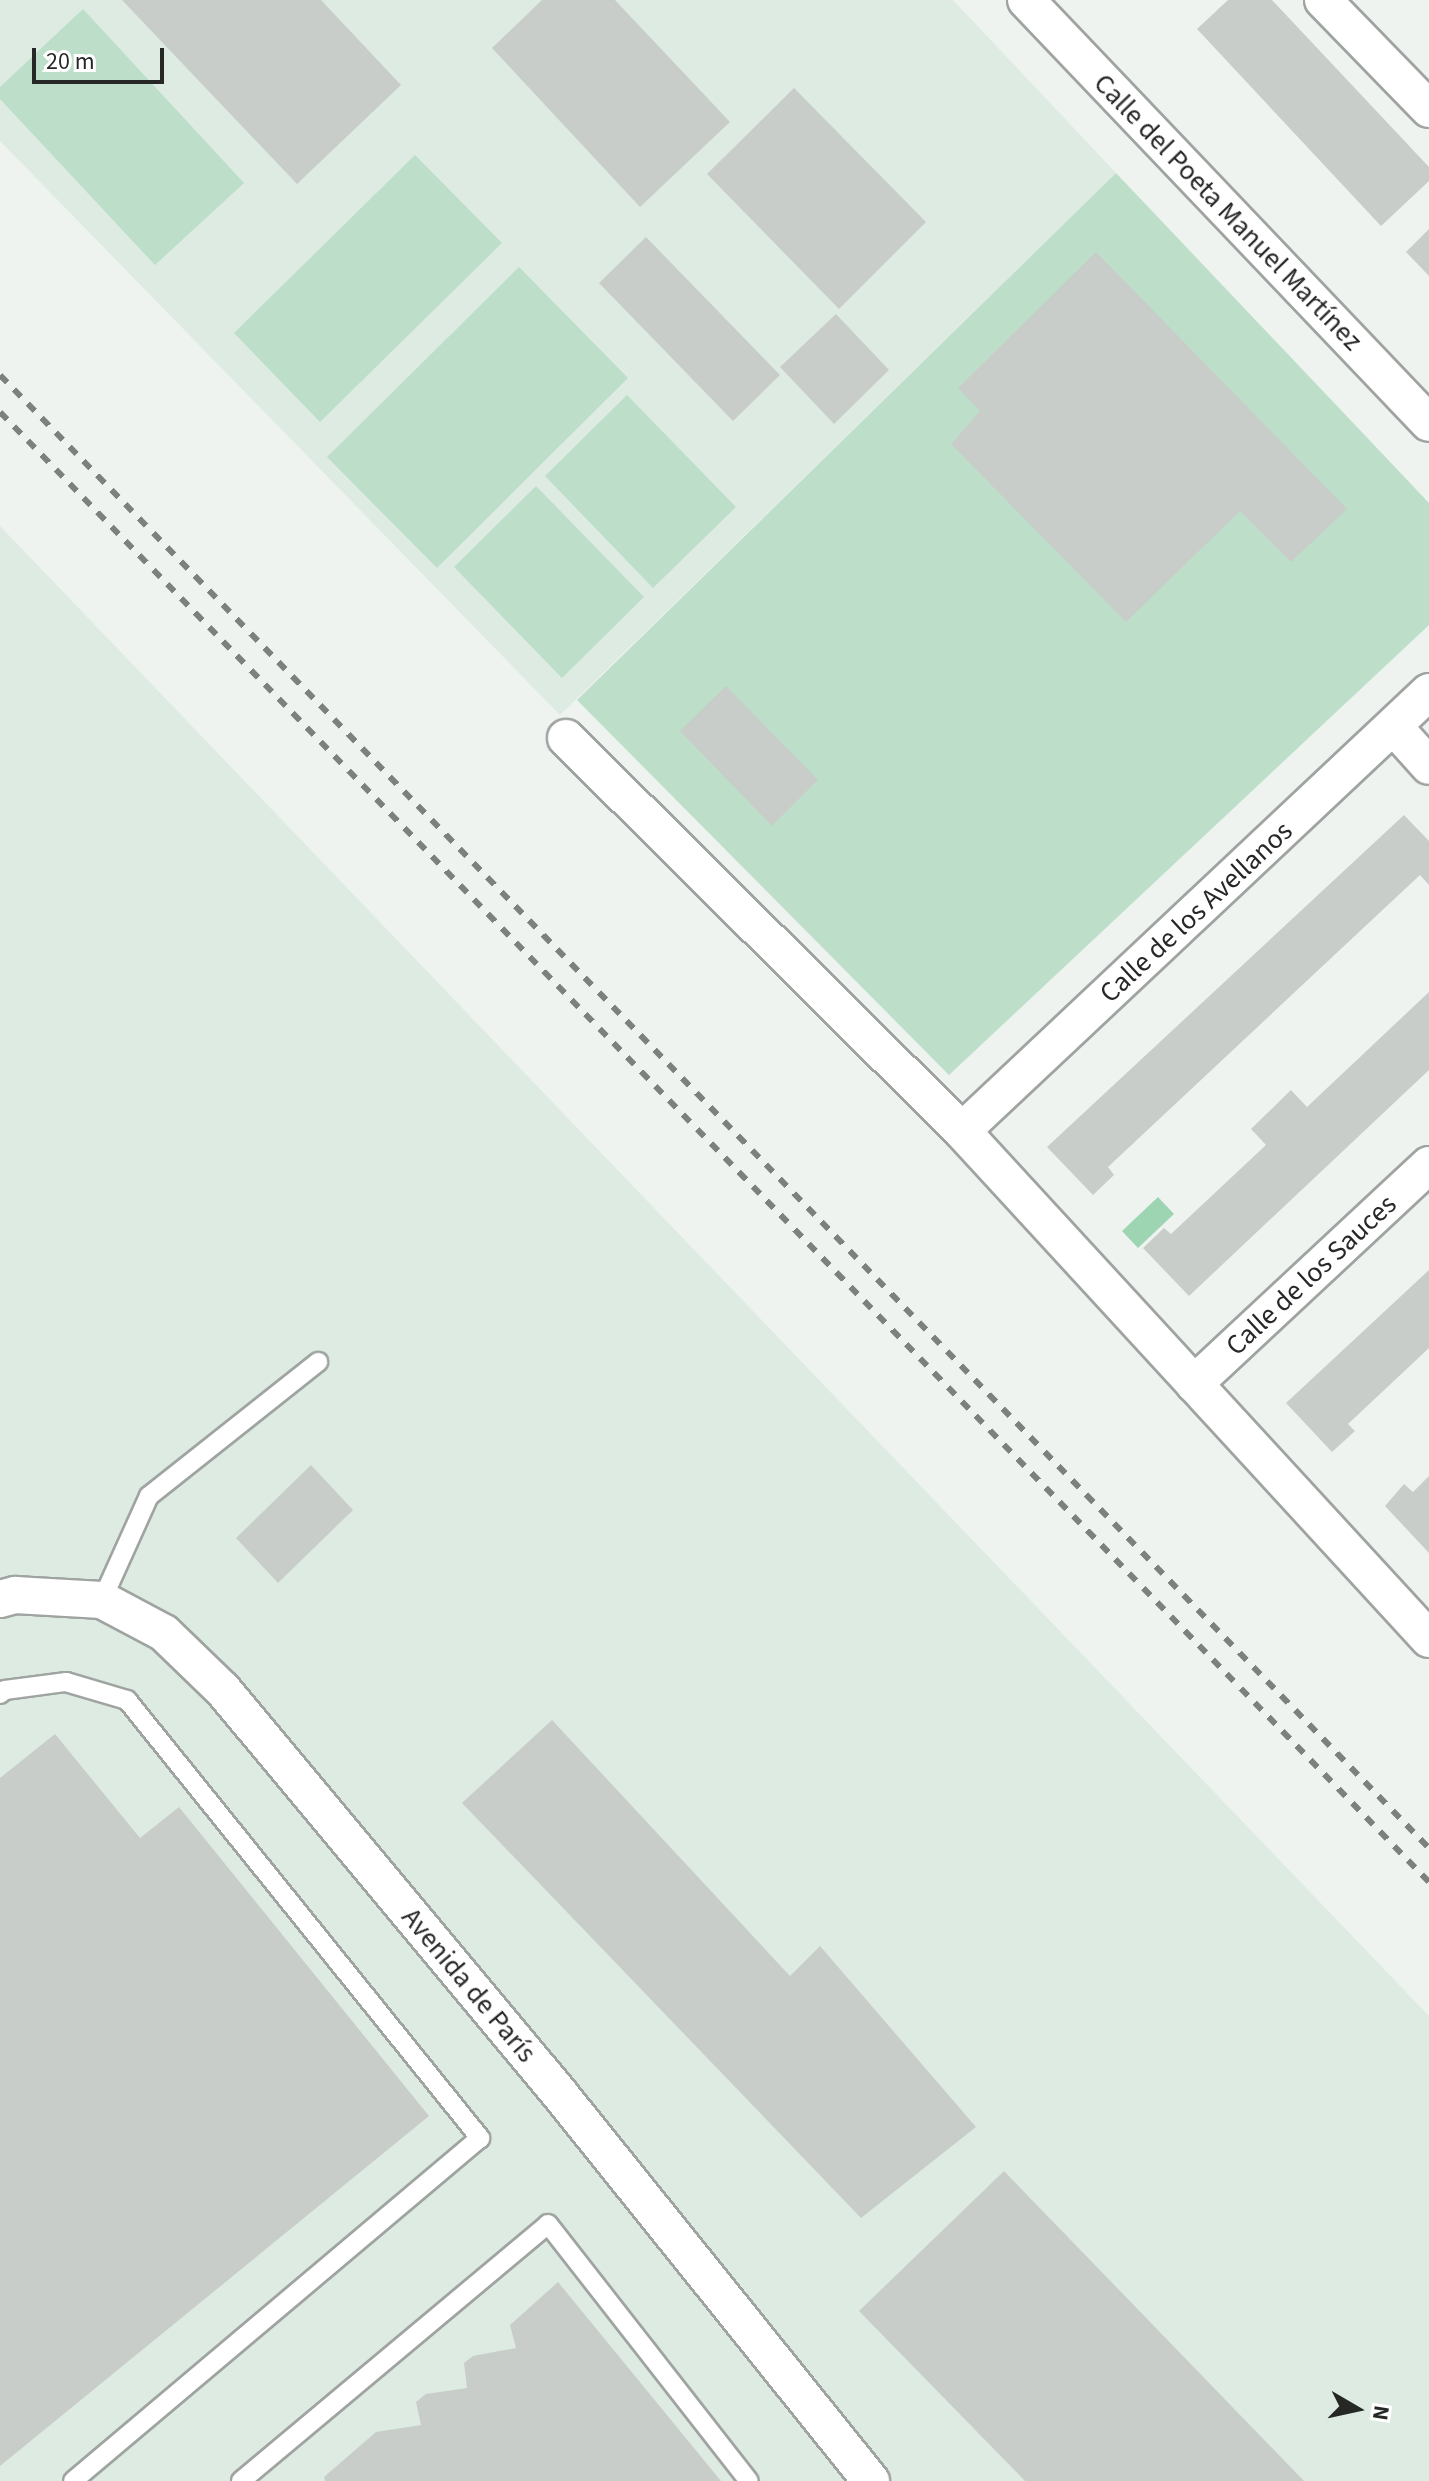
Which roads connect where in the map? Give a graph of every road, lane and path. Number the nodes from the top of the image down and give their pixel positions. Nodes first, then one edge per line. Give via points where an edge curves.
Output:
1 (1026, 0) edge
2 (1323, 0) edge
3 (1429, 109) edge
4 (1429, 423) edge
5 (1429, 692) edge
6 (1394, 727) junction
7 (566, 738) dead end
8 (1429, 766) edge
9 (962, 1131) junction
10 (1429, 1165) edge
11 (318, 1362) dead end
12 (1194, 1384) junction
13 (0, 1599) edge
14 (102, 1600) junction
15 (1429, 1639) edge
16 (0, 1694) edge
17 (73, 2481) edge
18 (241, 2481) edge
19 (749, 2481) edge
20 (871, 2481) edge

1 - 4 street, Calle del Poeta Manuel Martínez
2 - 3 street
5 - 6 street, Calle de los Avellanos
6 - 8 street
6 - 9 street, Calle de los Avellanos
7 - 9 street
9 - 12 street
10 - 12 street, Calle de los Sauces
11 - 14 lane via 149,1496
12 - 15 street
13 - 14 street, Avenida de París via 15,1595
14 - 20 street, Avenida de París via 164,1633 223,1690 559,2093
16 - 17 lane via 66,1682 127,1700 480,2138
18 - 19 lane via 548,2224

